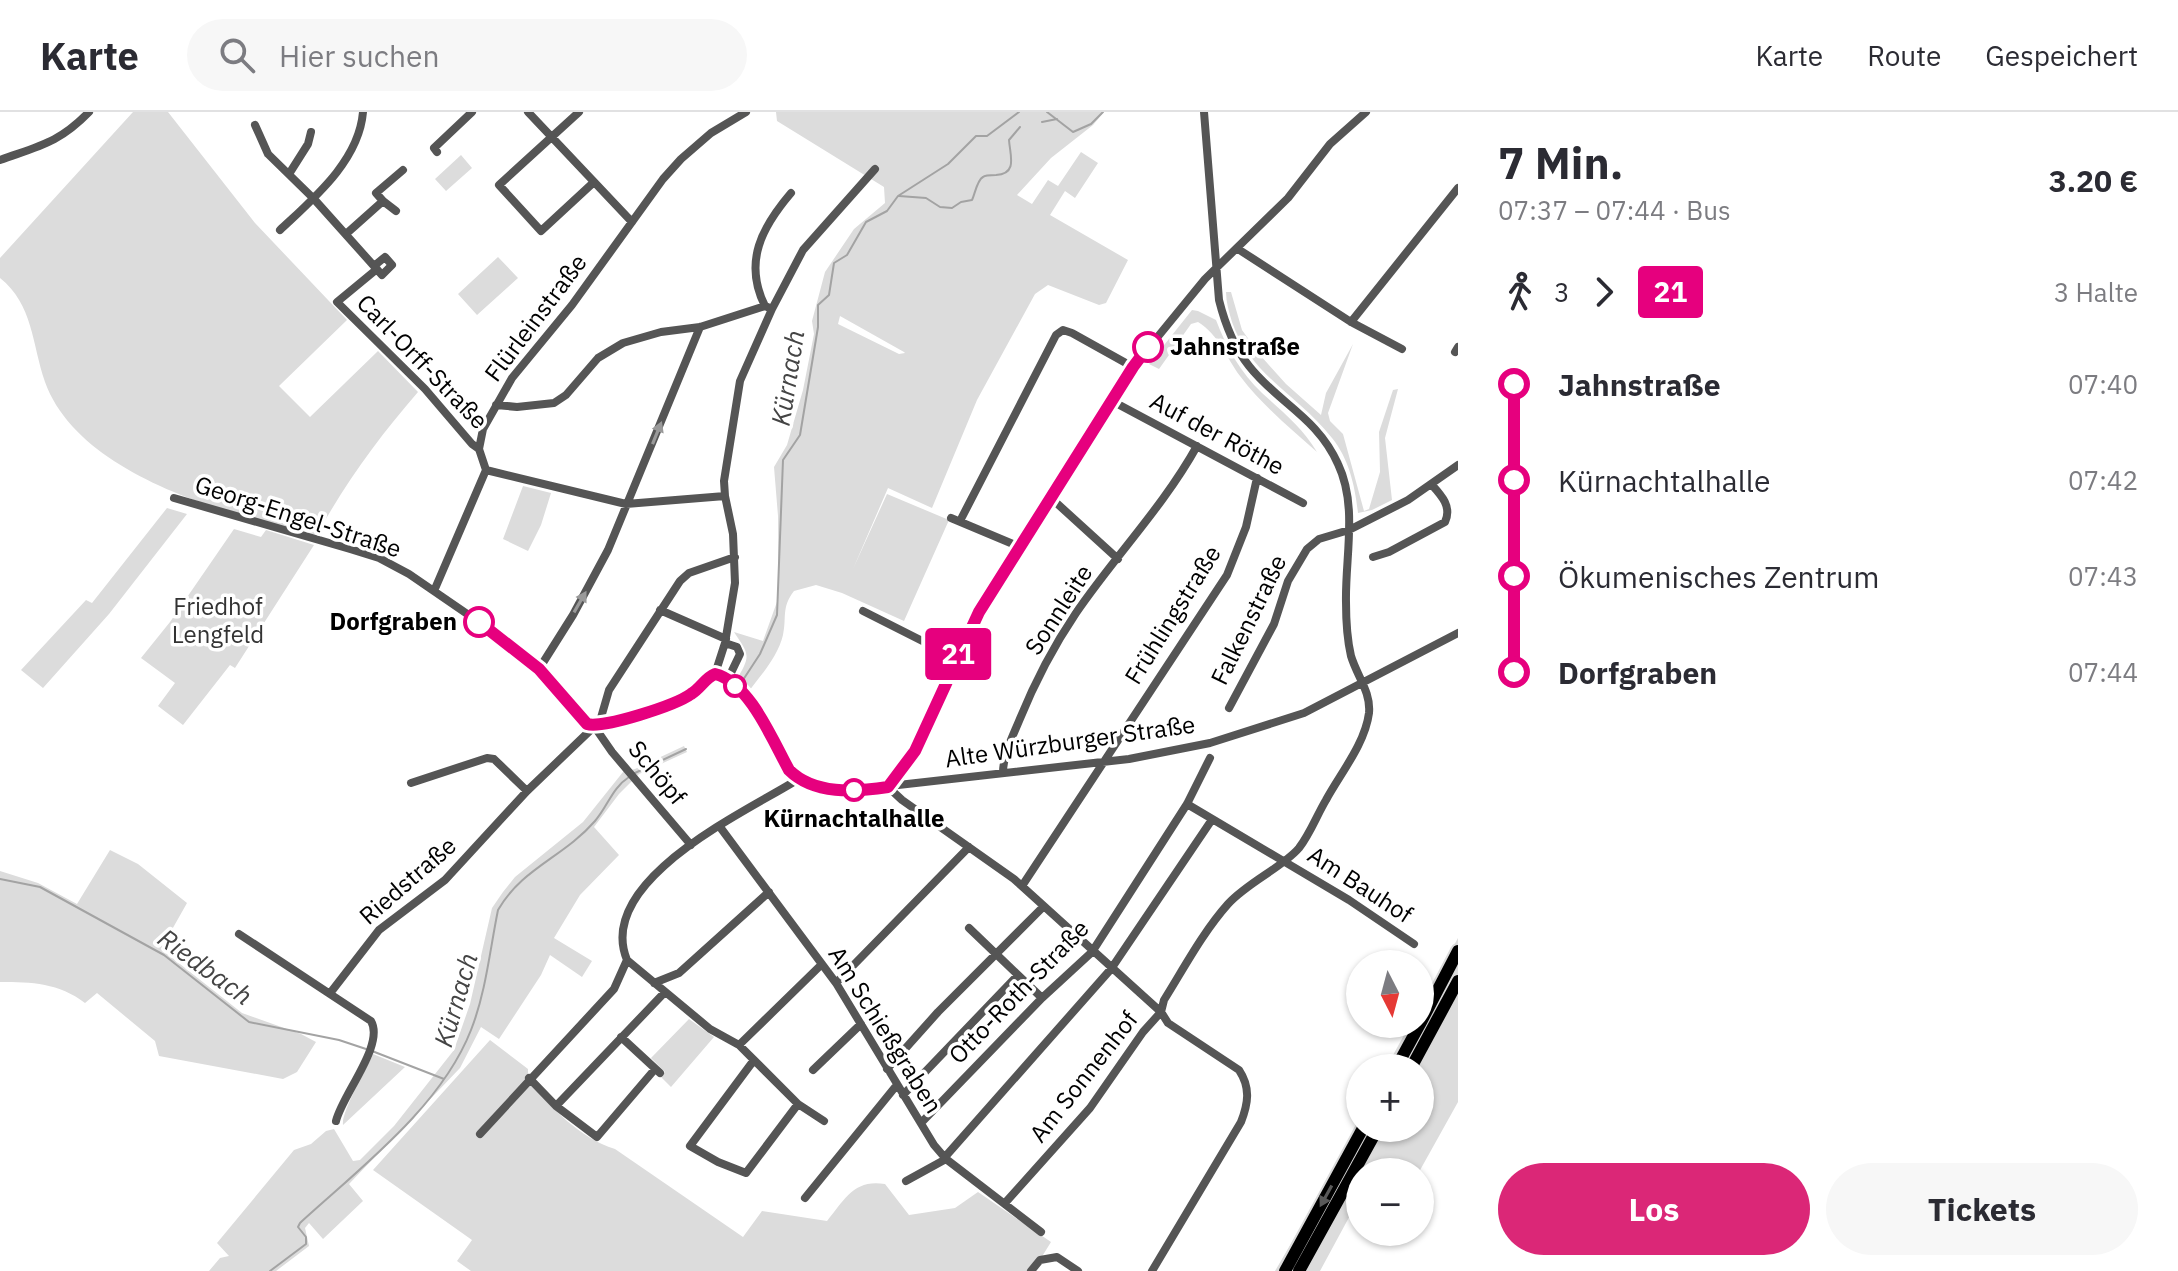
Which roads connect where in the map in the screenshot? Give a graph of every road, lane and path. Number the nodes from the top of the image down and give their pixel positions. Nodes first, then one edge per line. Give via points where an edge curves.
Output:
1 (89, 112) edge
2 (363, 112) edge
3 (472, 112) edge
4 (528, 112) edge
5 (579, 112) edge
6 (746, 112) edge
7 (1204, 112) edge
8 (1366, 112) edge
9 (255, 125) dead end
10 (311, 132) dead end
11 (551, 137) junction
12 (437, 152) dead end
13 (0, 160) edge
14 (875, 169) dead end
15 (403, 170) dead end
16 (289, 174) junction
17 (594, 182) junction
18 (1458, 188) edge
19 (791, 193) dead end
20 (314, 199) junction
21 (383, 201) junction
22 (396, 211) dead end
23 (632, 222) junction
24 (280, 230) dead end
25 (346, 234) junction
26 (1238, 249) junction
27 (1216, 267) junction
28 (768, 308) junction
29 (1351, 322) junction
30 (700, 327) junction
31 (1402, 349) dead end
32 (1133, 367) junction
33 (1112, 401) junction
34 (496, 405) junction
35 (1197, 446) junction
36 (479, 449) junction
37 (1458, 465) edge
38 (486, 470) junction
39 (1257, 478) junction
40 (1432, 485) junction
41 (725, 496) junction
42 (174, 498) dead end
43 (1051, 498) junction
44 (1303, 503) dead end
45 (626, 504) junction
46 (1349, 530) junction
47 (1020, 547) junction
48 (735, 557) junction
49 (1373, 557) dead end
50 (1118, 559) junction
51 (434, 591) junction
52 (660, 610) junction
53 (863, 611) dead end
54 (1458, 633) edge
55 (725, 641) junction
56 (956, 658) junction
57 (539, 669) junction
58 (715, 674) junction
59 (728, 679) junction
60 (1362, 683) junction
61 (1229, 708) dead end
62 (594, 726) junction
63 (1210, 758) dead end
64 (1106, 761) junction
65 (902, 771) junction
66 (1003, 773) junction
67 (796, 777) junction
68 (411, 783) dead end
69 (915, 783) junction
70 (888, 787) junction
71 (527, 791) junction
72 (1187, 804) junction
73 (1211, 821) junction
74 (720, 827) junction
75 (691, 845) junction
76 (969, 847) junction
77 (1284, 860) junction
78 (1022, 886) junction
79 (769, 892) junction
80 (1044, 906) junction
81 (969, 928) dead end
82 (239, 934) dead end
83 (1414, 944) dead end
84 (1458, 951) edge
85 (1092, 952) junction
86 (997, 954) junction
87 (627, 960) junction
88 (822, 964) junction
89 (1111, 969) junction
90 (1018, 975) junction
91 (1458, 981) edge
92 (654, 983) junction
93 (836, 983) junction
94 (331, 992) junction
95 (665, 992) junction
96 (1434, 997) edge
97 (1042, 998) junction
98 (1161, 1012) junction
99 (861, 1024) junction
100 (621, 1037) junction
101 (739, 1045) junction
102 (1419, 1054) edge
103 (754, 1060) junction
104 (887, 1069) junction
105 (813, 1070) dead end
106 (529, 1078) junction
107 (896, 1086) junction
108 (903, 1095) junction
109 (798, 1104) junction
110 (556, 1106) junction
111 (336, 1121) dead end
112 (824, 1121) dead end
113 (921, 1123) junction
114 (480, 1134) dead end
115 (1355, 1142) edge
116 (1370, 1142) edge
117 (946, 1158) junction
118 (906, 1181) dead end
119 (805, 1198) dead end
120 (1005, 1203) junction
121 (1041, 1232) dead end
122 (1031, 1271) edge
123 (1078, 1271) edge
124 (1152, 1271) edge
125 (1285, 1271) edge
126 (1299, 1271) edge

1 - 13 street via 57,139
2 - 20 street via 349,153
3 - 12 street via 434,148
4 - 11 street
5 - 11 street
6 - 23 street, Flürleinstraße via 681,159
7 - 27 street, Am Sonnenhof
8 - 26 street via 1330,144
9 - 16 street via 268,154
10 - 16 street
11 - 17 street
11 - 17 street via 499,185 541,231
14 - 28 street via 803,250
15 - 21 street via 376,193
16 - 20 street
17 - 23 street
18 - 29 street
19 - 28 street via 761,236 754,277
20 - 24 street
20 - 25 street
21 - 22 street
21 - 25 street
23 - 34 street, Flürleinstraße
25 - 36 street, Carl-Orff-Straße via 375,268 337,302
26 - 27 street
26 - 29 street
27 - 32 street
27 - 46 street, Am Sonnenhof via 1223,319 1239,351 1322,436 1339,464
28 - 30 street
28 - 41 street via 740,381
29 - 31 street
30 - 34 street via 623,343 598,358 554,403
45 -> 30 street
32 - 33 street
32 - 47 street via 1072,333 1063,330 1056,335 956,519
33 - 35 street, Auf der Röthe
33 - 43 street
34 - 36 street, Flürleinstraße
35 - 39 street, Auf der Röthe
35 - 50 street, Sonnleite
36 - 38 street
37 - 40 street, Falkenstraße
38 - 45 street
38 - 51 street
39 - 44 street, Auf der Röthe
39 - 64 street, Frühlingstraße via 1227,575
40 - 46 street, Falkenstraße
40 - 49 street via 1445,502 1445,522
41 - 45 street
41 - 48 street
42 - 51 street, Georg-Engel-Straße via 379,558
43 - 47 street
43 - 50 street, Sonnleite
57 -> 45 street via 587,590
46 - 60 street, Am Sonnenhof via 1349,644
46 - 61 street, Falkenstraße via 1319,539 1298,561 1274,624
47 - 56 street
48 - 52 street via 689,573
48 - 55 street
50 - 66 street, Sonnleite via 1075,614 1046,663 1009,745
51 - 57 street, Georg-Engel-Straße
52 - 55 street
52 - 62 street via 609,690
53 - 56 street
54 - 60 street, Alte Würzburger Straße
55 - 58 street
55 - 59 street via 740,654
56 - 65 street via 931,720
57 - 62 street, Georg-Engel-Straße
58 - 59 street
58 - 62 street via 677,702
59 - 67 street via 755,708
60 - 64 street, Alte Würzburger Straße via 1263,727 1169,752
60 - 77 street, Am Sonnenhof via 1369,706 1366,726 1298,849
62 - 71 street, Riedstraße
62 - 75 street, Schöpf
63 - 72 street, Otto-Roth-Straße
64 - 66 street, Alte Würzburger Straße
64 - 78 street, Frühlingstraße
65 - 69 street, Alte Würzburger Straße
65 - 70 street
66 - 69 street, Alte Würzburger Straße
67 - 70 street, Alte Würzburger Straße via 838,790
67 - 74 street
68 - 71 street via 487,758
69 - 70 street, Alte Würzburger Straße
70 - 76 street
71 - 94 street, Riedstraße via 445,880 379,930
72 - 73 street, Am Bauhof
72 - 85 street, Otto-Roth-Straße
73 - 77 street, Am Bauhof
73 - 89 street
74 - 75 street
74 - 79 street, Am Schießgraben
75 - 87 street via 655,872 635,900 623,933
76 - 78 street
76 - 93 street
77 - 83 street, Am Bauhof
77 - 98 street, Am Sonnenhof via 1227,905
78 - 80 street
79 - 88 street, Am Schießgraben
79 - 92 street via 679,973
80 - 85 street
80 - 86 street
81 - 86 street
82 - 94 street
84 - 96 highway
85 - 89 street
85 - 97 street, Otto-Roth-Straße
86 - 90 street
86 - 104 street
87 - 92 street
87 - 106 street via 614,989
88 - 93 street, Am Schießgraben
88 - 101 street
89 - 98 street
89 - 117 street
90 - 97 street
90 - 108 street
91 - 102 highway
92 - 95 street
93 - 99 street, Am Schießgraben
94 - 111 street via 371,1021 376,1033
95 - 100 street
95 - 101 street
97 - 113 street, Otto-Roth-Straße
98 - 120 street, Am Sonnenhof via 1090,1108
98 - 124 street via 1175,1029 1239,1070 1248,1095 1241,1122
99 - 104 street, Am Schießgraben
99 - 105 street
100 - 110 street
100 - 110 street via 658,1071 597,1137
101 - 103 street
103 - 109 street
103 - 109 street via 690,1146 746,1173
104 - 107 street, Am Schießgraben
106 - 110 street
106 - 114 street
107 - 108 street, Am Schießgraben
107 - 119 street
108 - 113 street, Am Schießgraben
109 - 112 street
113 - 117 street, Am Schießgraben
115 -> 125 highway
116 - 126 highway
117 - 118 street
117 - 120 street, Am Schießgraben
120 - 121 street, Am Schießgraben
122 - 123 street via 1040,1260 1057,1257

